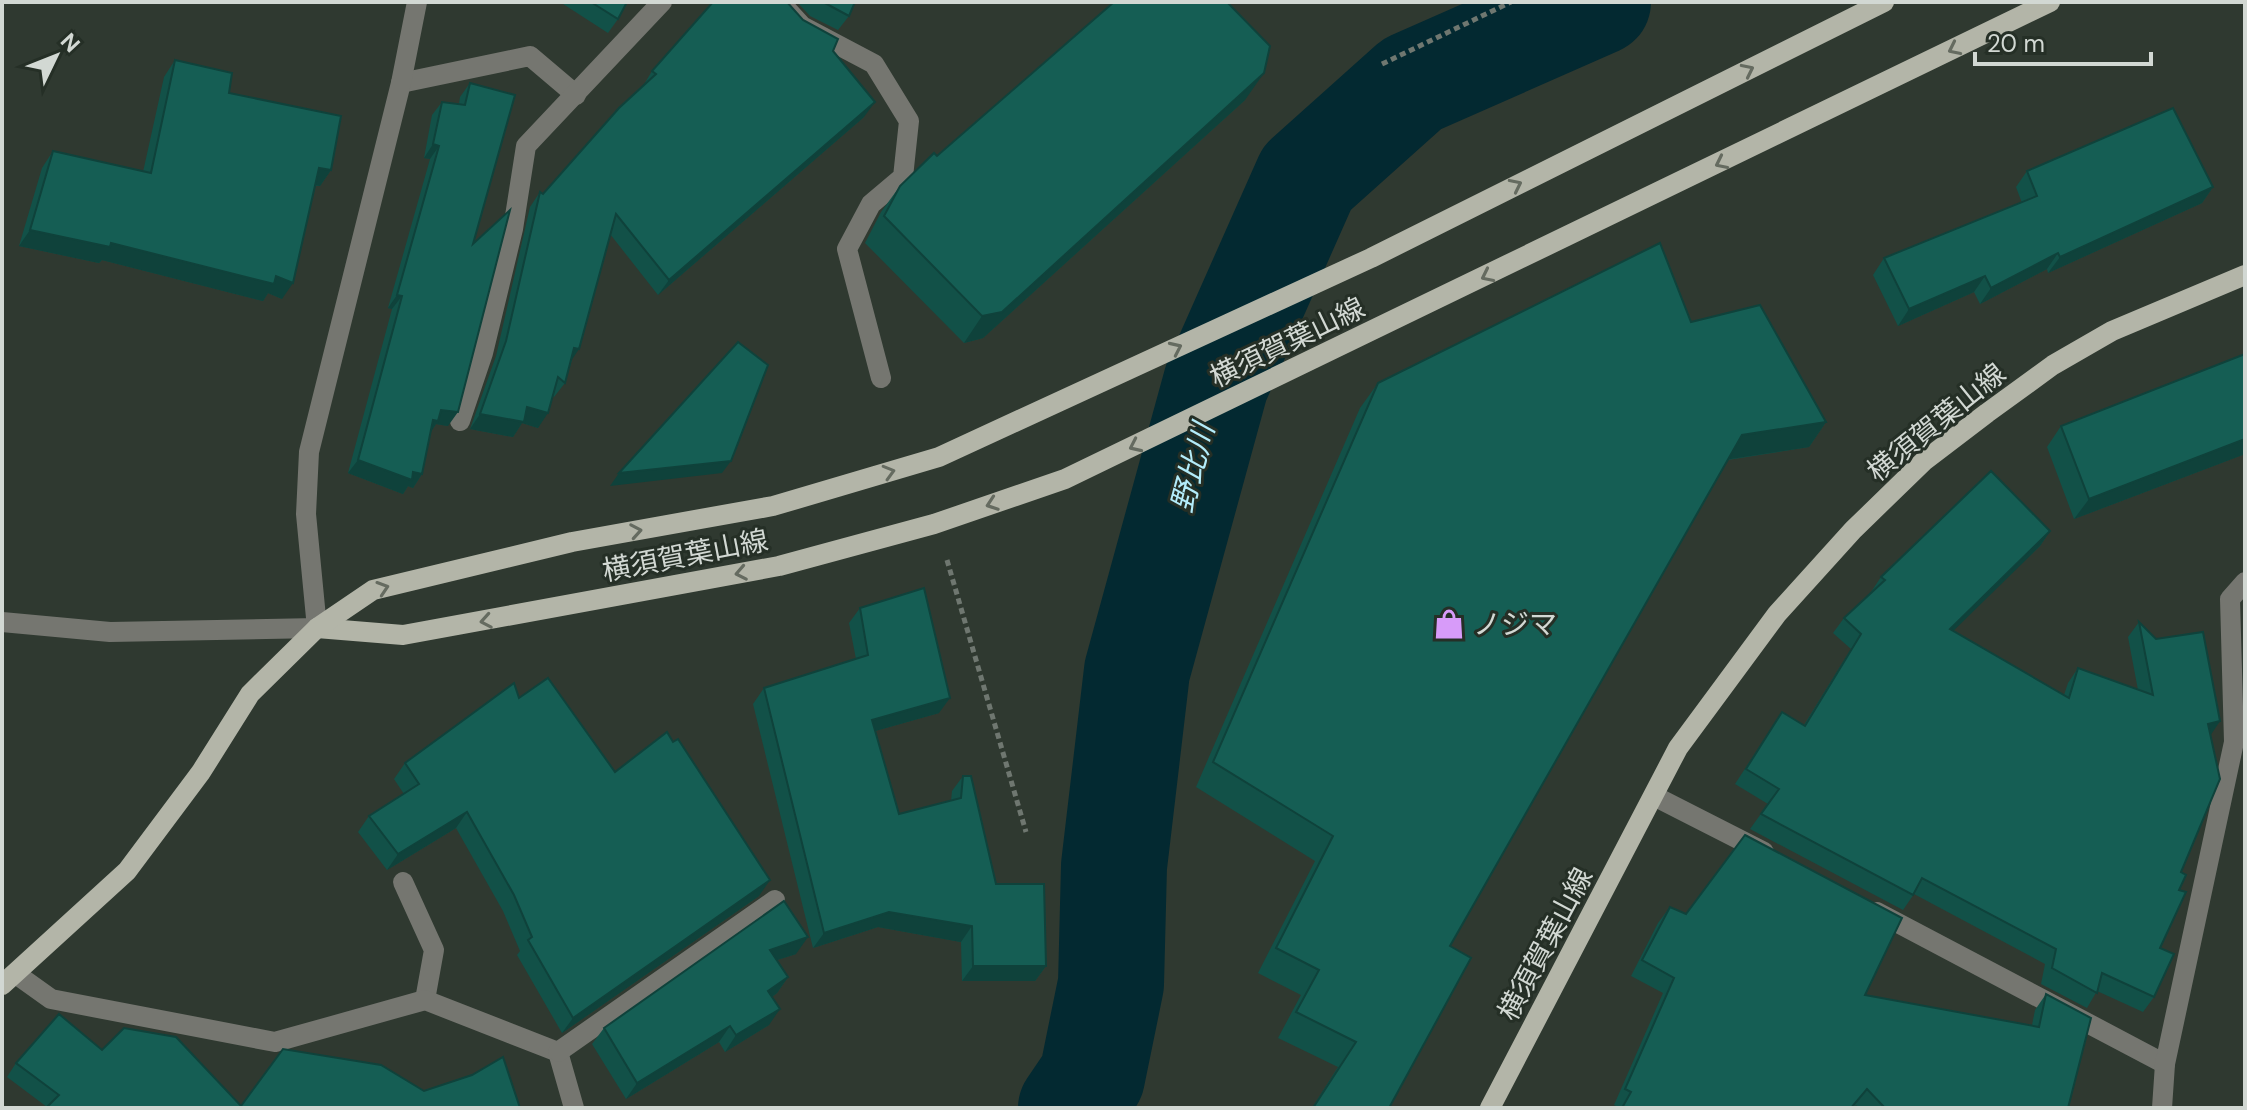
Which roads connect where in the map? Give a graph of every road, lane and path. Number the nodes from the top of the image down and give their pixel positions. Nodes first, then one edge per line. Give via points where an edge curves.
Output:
1 (417, 2) edge
2 (662, 2) edge
3 (780, 2) edge
4 (1511, 2) edge
5 (1884, 2) edge
6 (2050, 2) edge
7 (1382, 64) dead end
8 (401, 83) junction
9 (576, 95) junction
10 (2245, 275) edge
11 (881, 378) dead end
12 (460, 421) edge
13 (947, 559) dead end
14 (2245, 582) edge
15 (2, 622) edge
16 (317, 628) junction
17 (1654, 796) junction
18 (1026, 832) dead end
19 (1784, 862) edge
20 (403, 882) dead end
21 (1854, 899) edge
22 (775, 900) dead end
23 (9, 979) edge
24 (425, 1000) junction
25 (558, 1052) junction
26 (2165, 1064) junction
27 (574, 1108) edge
28 (1490, 1108) edge
29 (2162, 1108) edge

1 - 8 street
2 - 9 street
3 - 11 street via 802,26 874,64 909,121 903,177 871,204 847,249
4 - 7 path
16 -> 5 main road, 横須賀葉山線 via 373,590 572,542 773,506 939,457 1371,258
6 -> 16 main road, 横須賀葉山線 via 1065,479 934,524 779,566 403,635
8 - 9 street via 530,56
8 - 16 street via 309,452 306,514
9 - 12 street via 526,146 513,229 483,353
10 - 17 main road, 横須賀葉山線 via 2088,345 1924,461 1777,614 1678,748
13 - 18 path
14 - 26 street via 2230,599 2234,742
15 - 16 street via 110,632
16 - 23 main road, 横須賀葉山線 via 250,694 201,772 127,871
17 - 19 street
17 - 28 main road, 横須賀葉山線
20 - 24 street via 434,950
21 - 26 street
22 - 25 street
23 - 24 street via 51,999 275,1042
24 - 25 street
25 - 27 street
26 - 29 street

